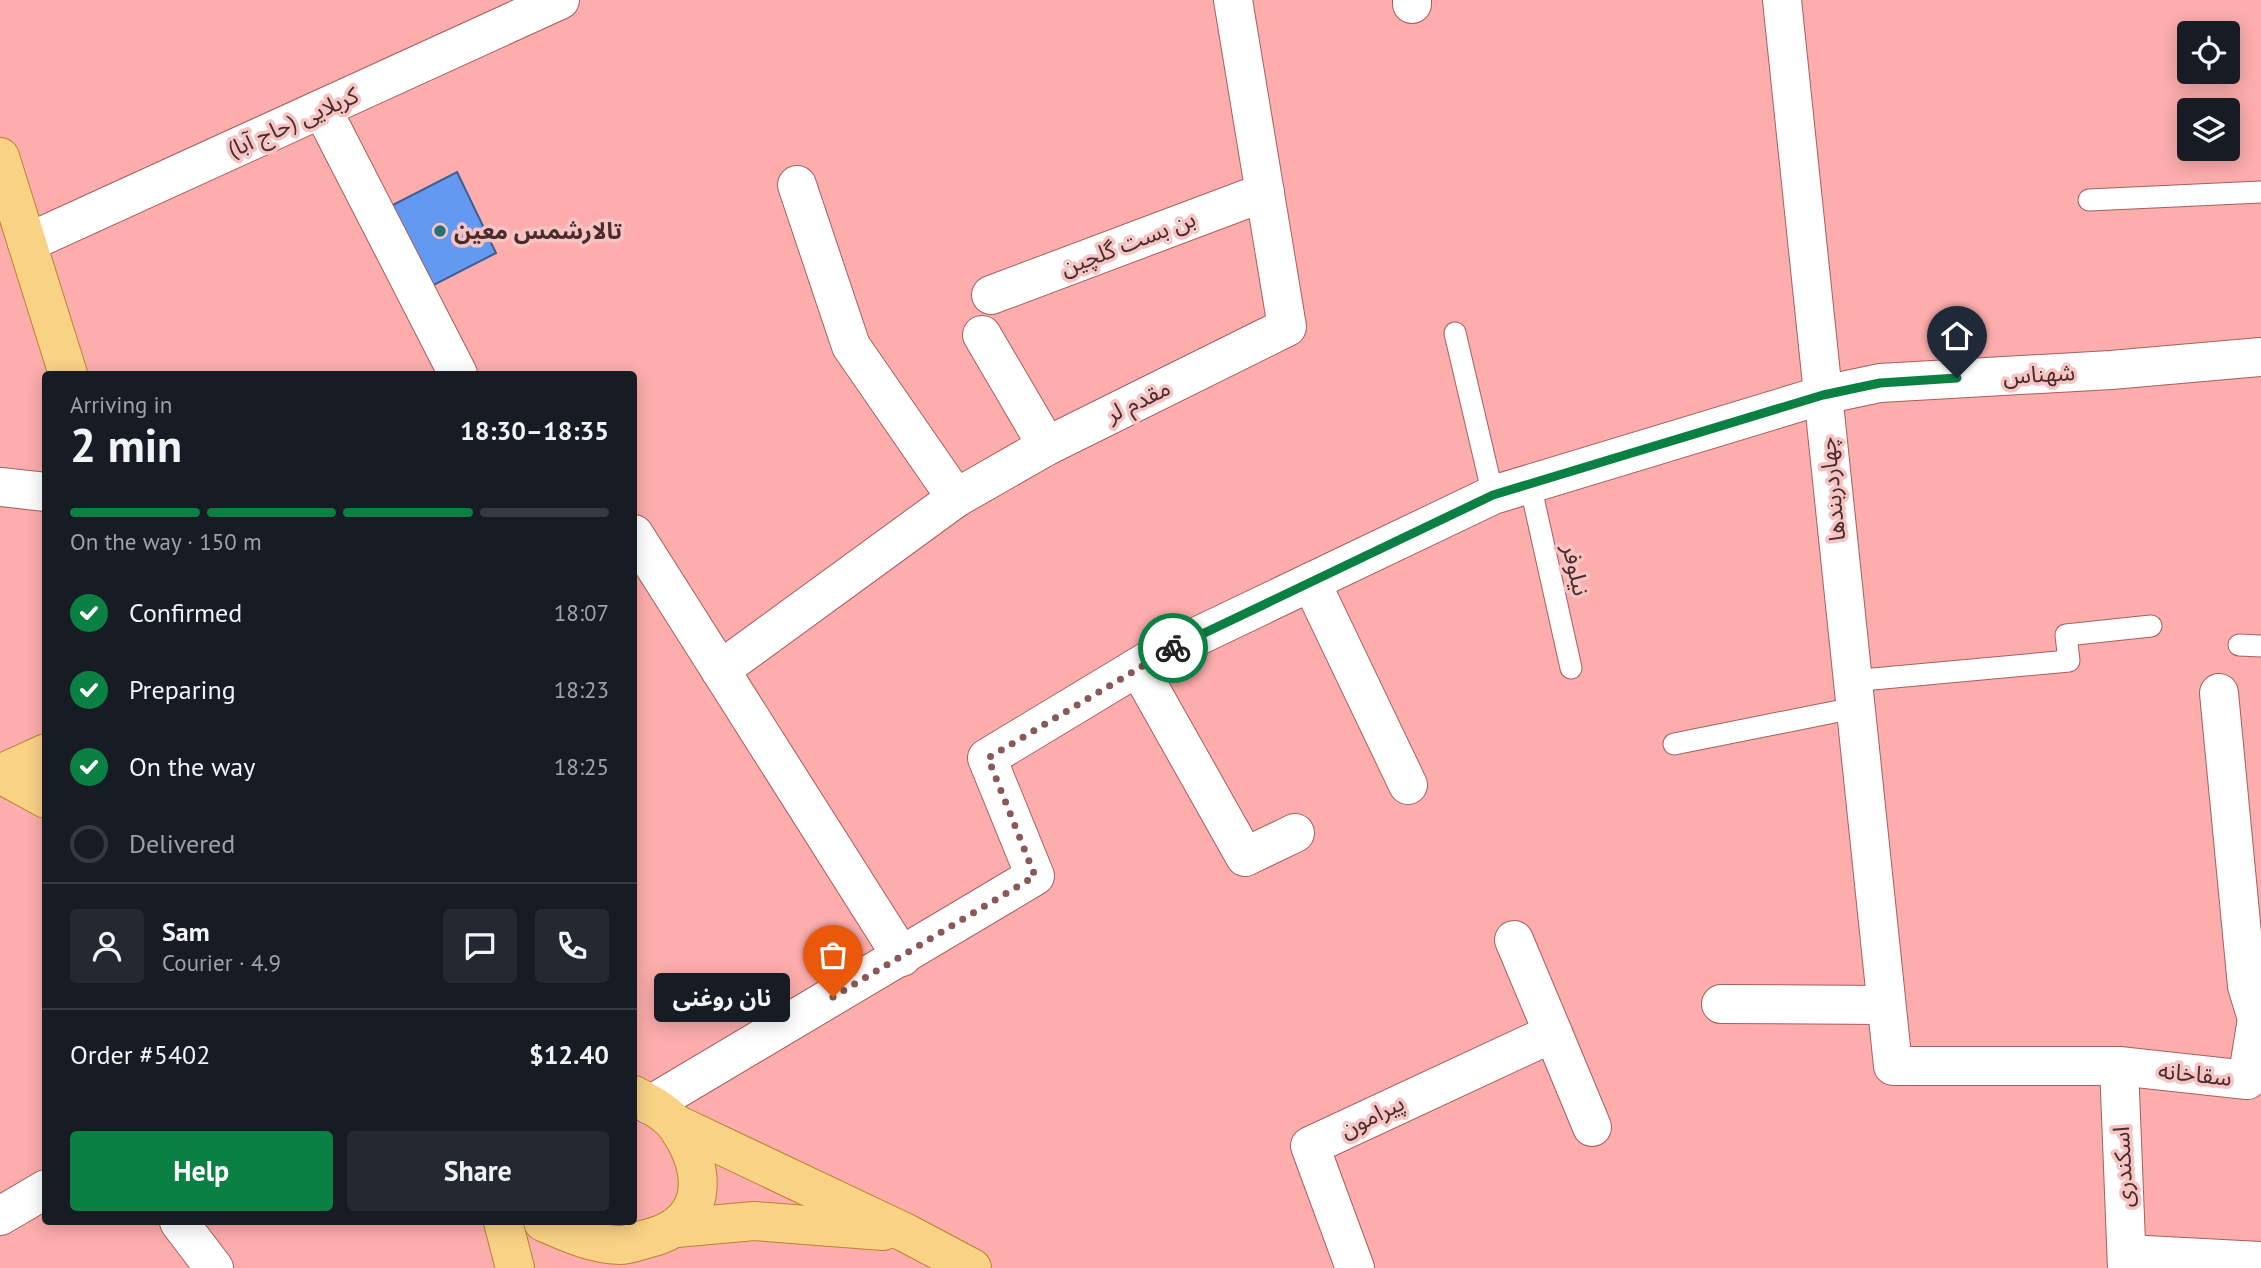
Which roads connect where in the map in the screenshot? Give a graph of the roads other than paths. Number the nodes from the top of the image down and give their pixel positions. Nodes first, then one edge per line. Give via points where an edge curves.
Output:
1 (560, 0) edge
2 (1233, 0) edge
3 (1782, 0) edge
4 (321, 109) junction
5 (0, 157) edge
6 (797, 185) dead end
7 (1265, 192) junction
8 (2261, 192) edge
9 (2089, 200) dead end
10 (27, 243) junction
11 (991, 295) dead end
12 (1455, 333) dead end
13 (982, 335) dead end
14 (2261, 357) edge
15 (67, 371) edge
16 (456, 371) edge
17 (1823, 395) junction
18 (1047, 446) junction
19 (1530, 484) junction
20 (0, 487) edge
21 (42, 492) edge
22 (1493, 495) junction
23 (956, 498) junction
24 (637, 539) edge
25 (1311, 582) junction
26 (2151, 626) dead end
27 (2239, 645) dead end
28 (2261, 646) edge
29 (1147, 661) junction
30 (1571, 668) dead end
31 (720, 670) junction
32 (2219, 693) dead end
33 (1853, 694) junction
34 (1674, 744) dead end
35 (42, 755) edge
36 (0, 774) edge
37 (1408, 785) dead end
38 (42, 797) edge
39 (1296, 833) dead end
40 (1514, 940) dead end
41 (902, 957) junction
42 (1883, 992) junction
43 (1721, 1003) dead end
44 (2259, 1019) edge
45 (1553, 1033) junction
46 (2119, 1066) junction
47 (653, 1108) edge
48 (1592, 1127) dead end
49 (42, 1191) edge
50 (0, 1216) edge
51 (181, 1225) edge
52 (504, 1225) edge
53 (550, 1225) edge
54 (906, 1233) junction
55 (664, 1244) edge
56 (2127, 1261) edge
57 (2261, 1261) edge
58 (214, 1268) edge
59 (515, 1268) edge
60 (972, 1268) edge
61 (1355, 1268) edge

1 - 4 street, کربلایی (حاج آبا)
2 - 7 street, مقدم لر
3 - 17 street, چهاردربندها
4 - 10 street, کربلایی (حاج آبا)
4 - 16 street
5 - 10 main road
6 - 23 street via 851,346
7 - 11 street, بن بست گلچین
7 - 18 street, مقدم لر via 1287,327
8 - 9 lane
10 - 15 main road
12 - 22 lane
13 - 18 street
14 - 17 street, شهناس via 1880,383
17 - 19 street, شهناس
17 - 33 street, چهاردربندها
18 - 23 street, مقدم لر
19 - 22 street, شهناس
19 - 30 lane, نیلوفر
20 - 21 street
22 - 25 street, شهناس
23 - 31 street, مقدم لر
24 - 31 street
25 - 29 street, شهناس
25 - 37 street
26 - 33 lane via 2066,635 2069,661
27 - 28 lane
29 - 39 street via 1245,857
29 - 41 street, شهناس via 988,758 1035,876
31 - 41 street
32 - 44 street via 2247,986
33 - 34 lane
33 - 42 street, چهاردربندها
35 - 36 main road
36 - 38 main road
40 - 45 street
41 - 47 street
42 - 43 street
42 - 46 street, چهاردربندها via 1893,1066
44 - 46 street, سقاخانه via 2247,1080
45 - 48 street
45 - 61 street, پیرامون via 1311,1146
46 - 56 street, اسکندری
47 - 54 main road
47 - 55 main road via 698,1165 699,1184 692,1210
49 - 50 street
51 - 58 street
52 - 59 main road
53 - 55 main road via 586,1240
54 - 55 main road via 754,1221
54 - 60 main road
56 - 57 street

